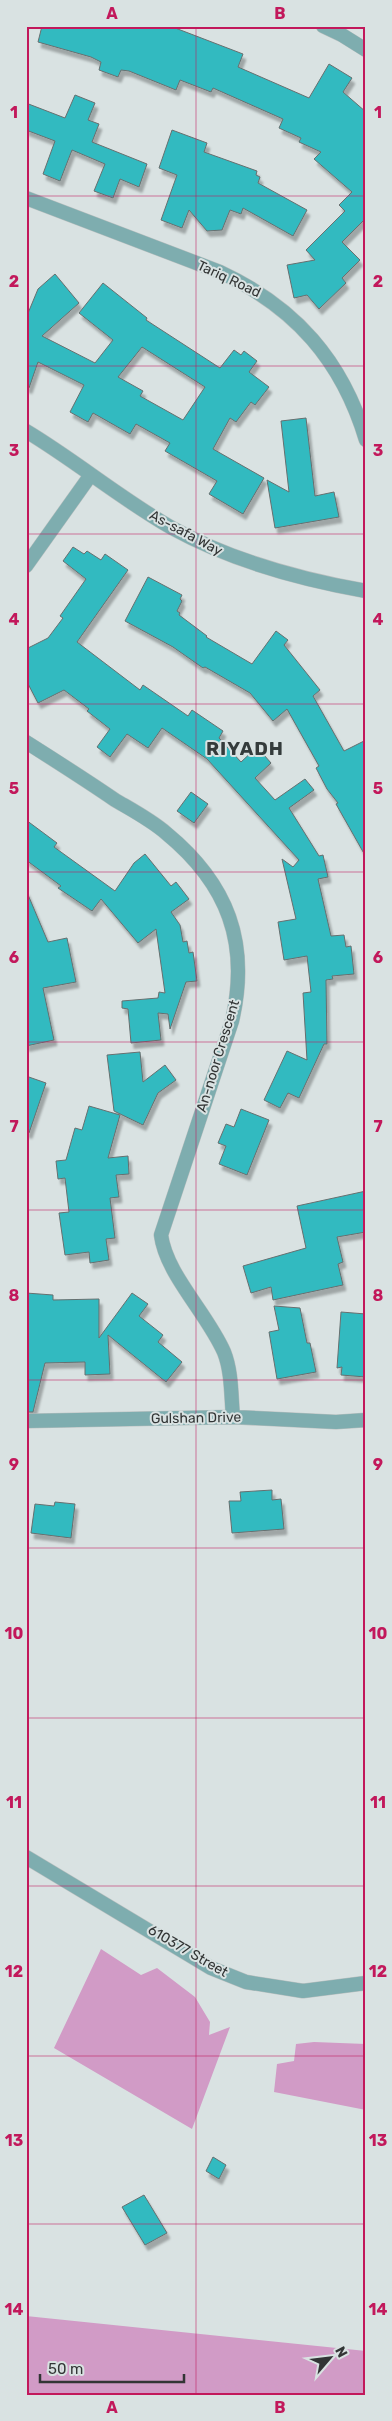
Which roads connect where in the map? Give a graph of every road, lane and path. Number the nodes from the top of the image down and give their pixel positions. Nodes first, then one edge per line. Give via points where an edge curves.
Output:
1 (323, 26) edge
2 (366, 50) edge
3 (26, 198) edge
4 (26, 431) edge
5 (366, 440) edge
6 (90, 476) junction
7 (26, 566) edge
8 (366, 591) edge
9 (26, 742) edge
10 (233, 1416) junction
11 (366, 1420) edge
12 (26, 1421) edge
13 (26, 1857) edge
14 (366, 1984) edge

1 - 2 street
3 - 5 street, Tariq Road via 220,272 270,299 306,331 325,355 353,406
4 - 6 street, As-safa Way
6 - 7 street
6 - 8 street, As-safa Way via 172,528 228,555 278,572
9 - 10 street, An-noor Crescent via 164,832 189,853 211,880 230,916 237,941 238,997 161,1235 168,1262 201,1310 224,1354
10 - 11 street, Gulshan Drive via 336,1422
10 - 12 street, Gulshan Drive
13 - 14 street, 610377 Street via 211,1968 246,1982 303,1990

